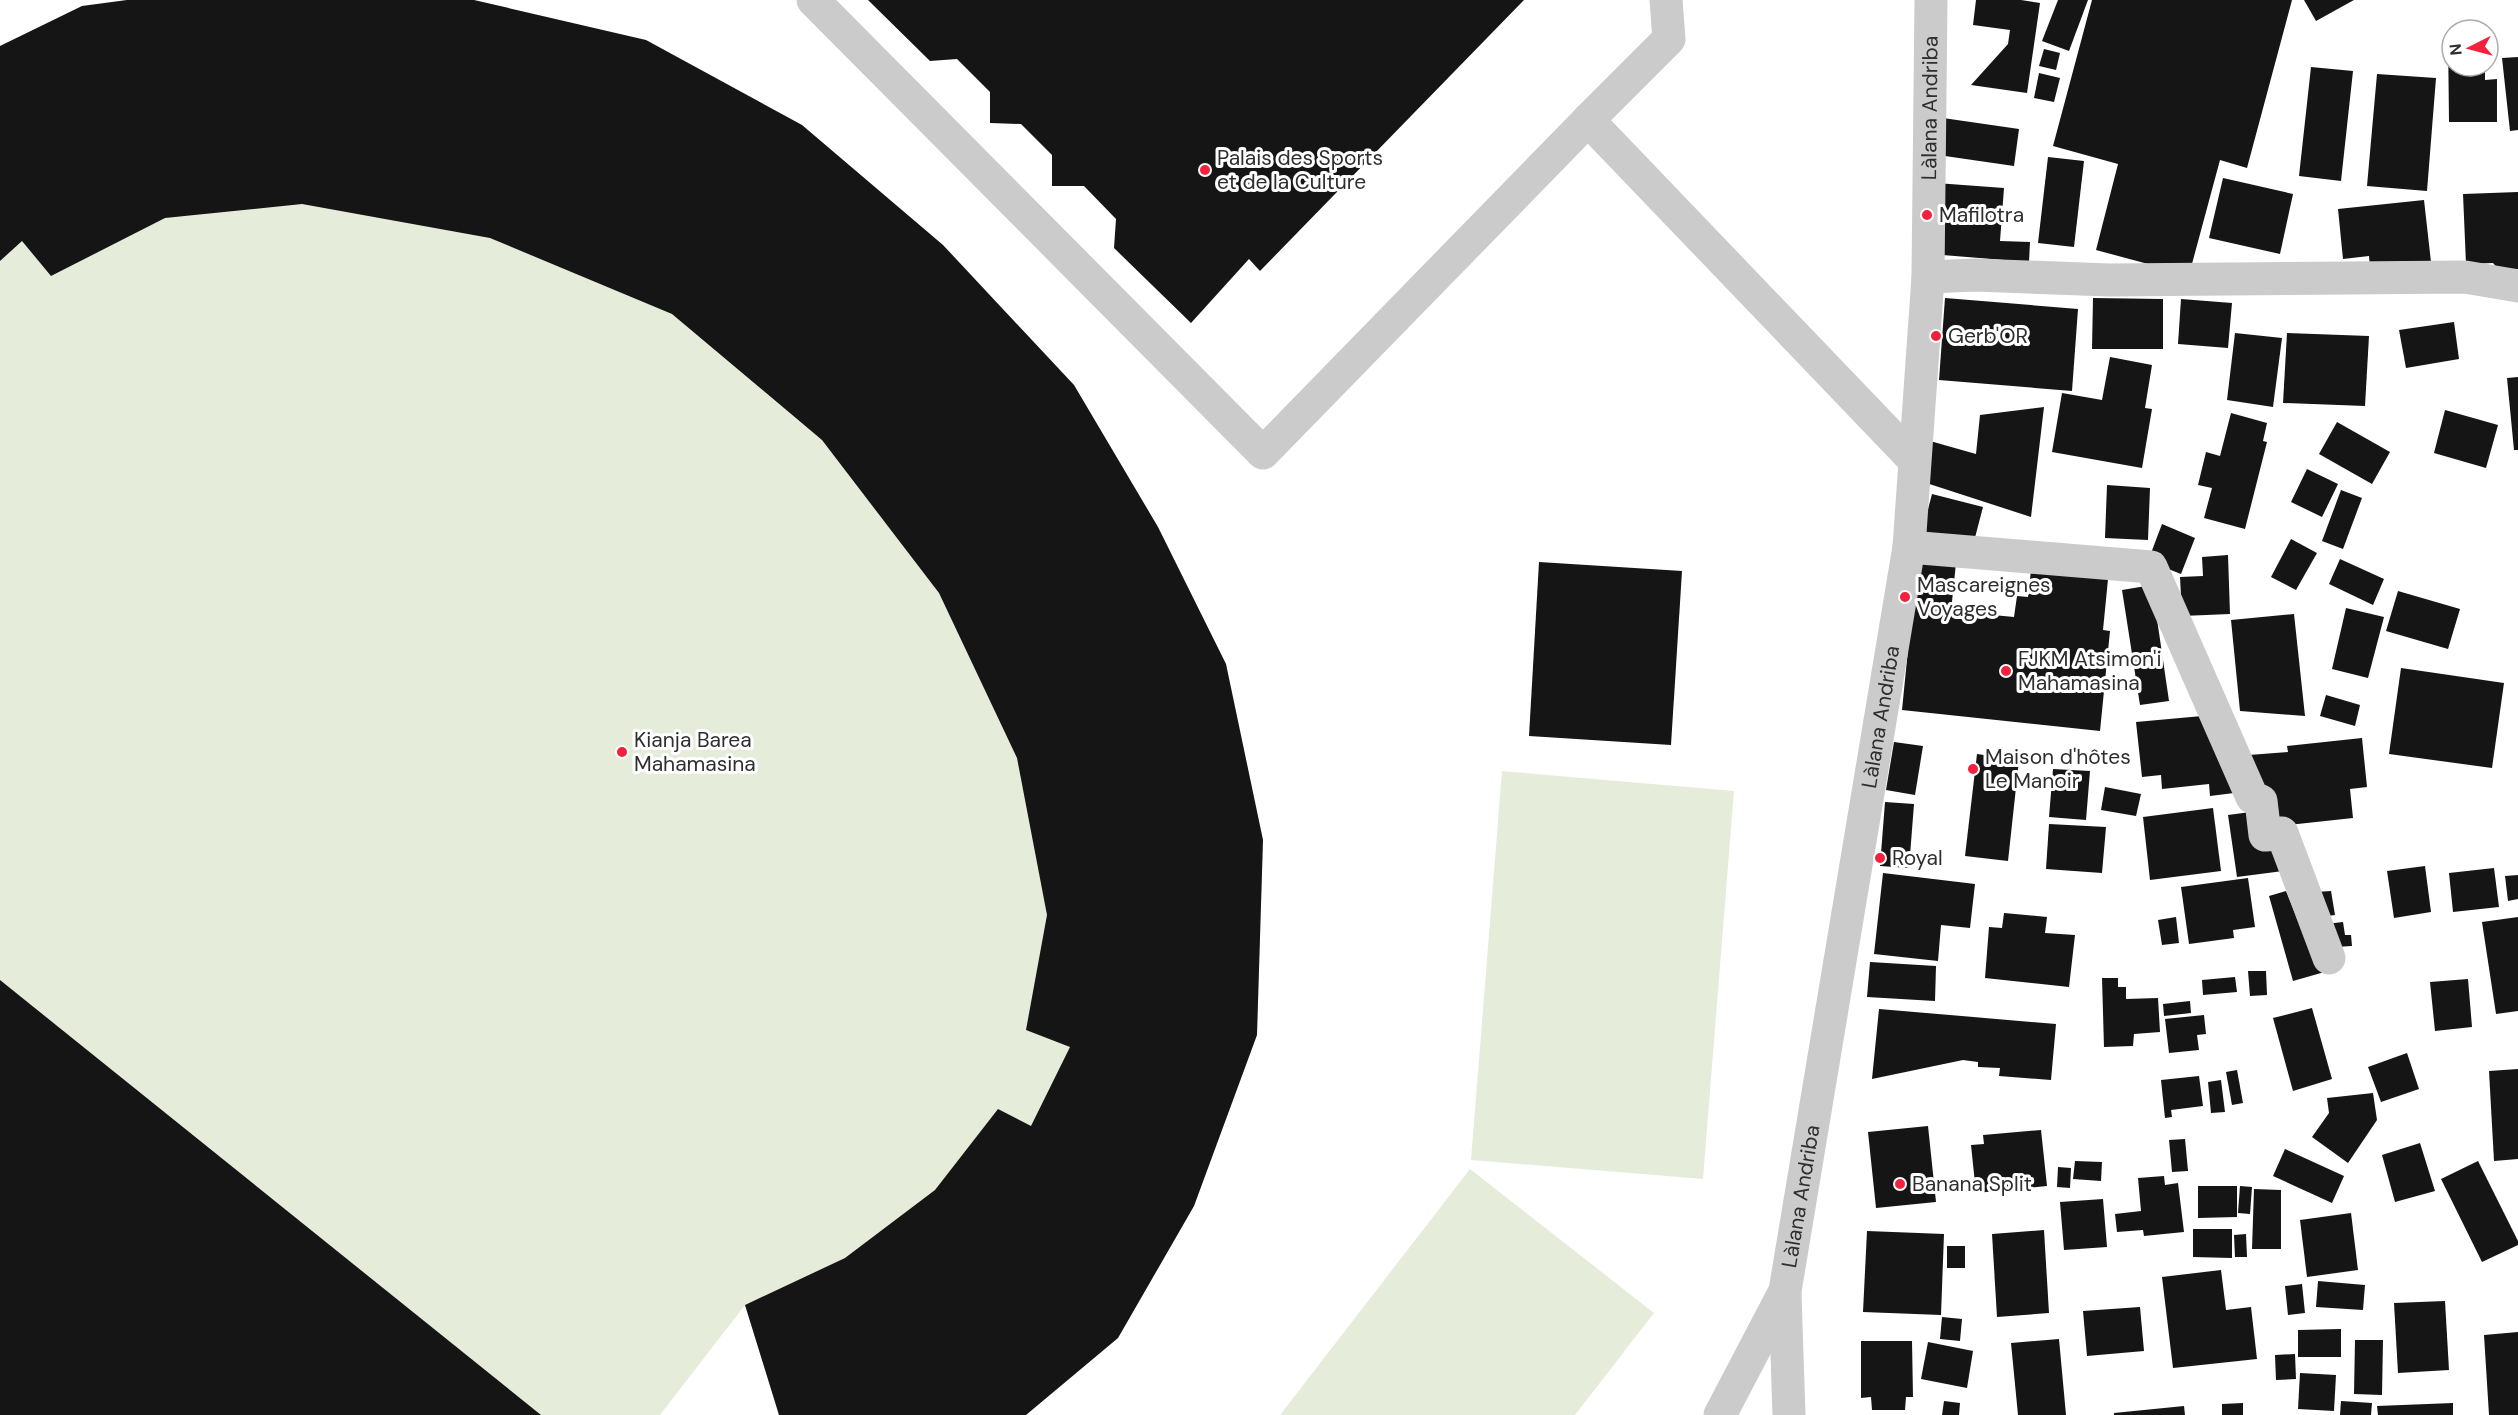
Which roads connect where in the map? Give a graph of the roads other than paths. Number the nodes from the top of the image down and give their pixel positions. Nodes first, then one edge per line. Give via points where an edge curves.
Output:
1 (813, 0) edge
2 (1666, 0) edge
3 (1931, 0) edge
4 (1588, 120) junction
5 (1928, 277) junction
6 (2518, 286) edge
7 (1914, 460) junction
8 (1908, 547) junction
9 (2329, 958) dead end
10 (1785, 1291) junction
11 (1720, 1415) edge
12 (1789, 1415) edge

1 - 4 street via 1263,453
2 - 4 street via 1669,39
3 - 5 street, Làlana Andriba
4 - 7 street
5 - 6 street via 2465,277
5 - 7 street, Làlana Andriba
7 - 8 street, Làlana Andriba
8 - 9 street via 2151,567 2252,796 2261,801 2265,836 2282,833
8 - 10 street, Làlana Andriba
10 - 11 street, Làlana Andriba
10 - 12 street

